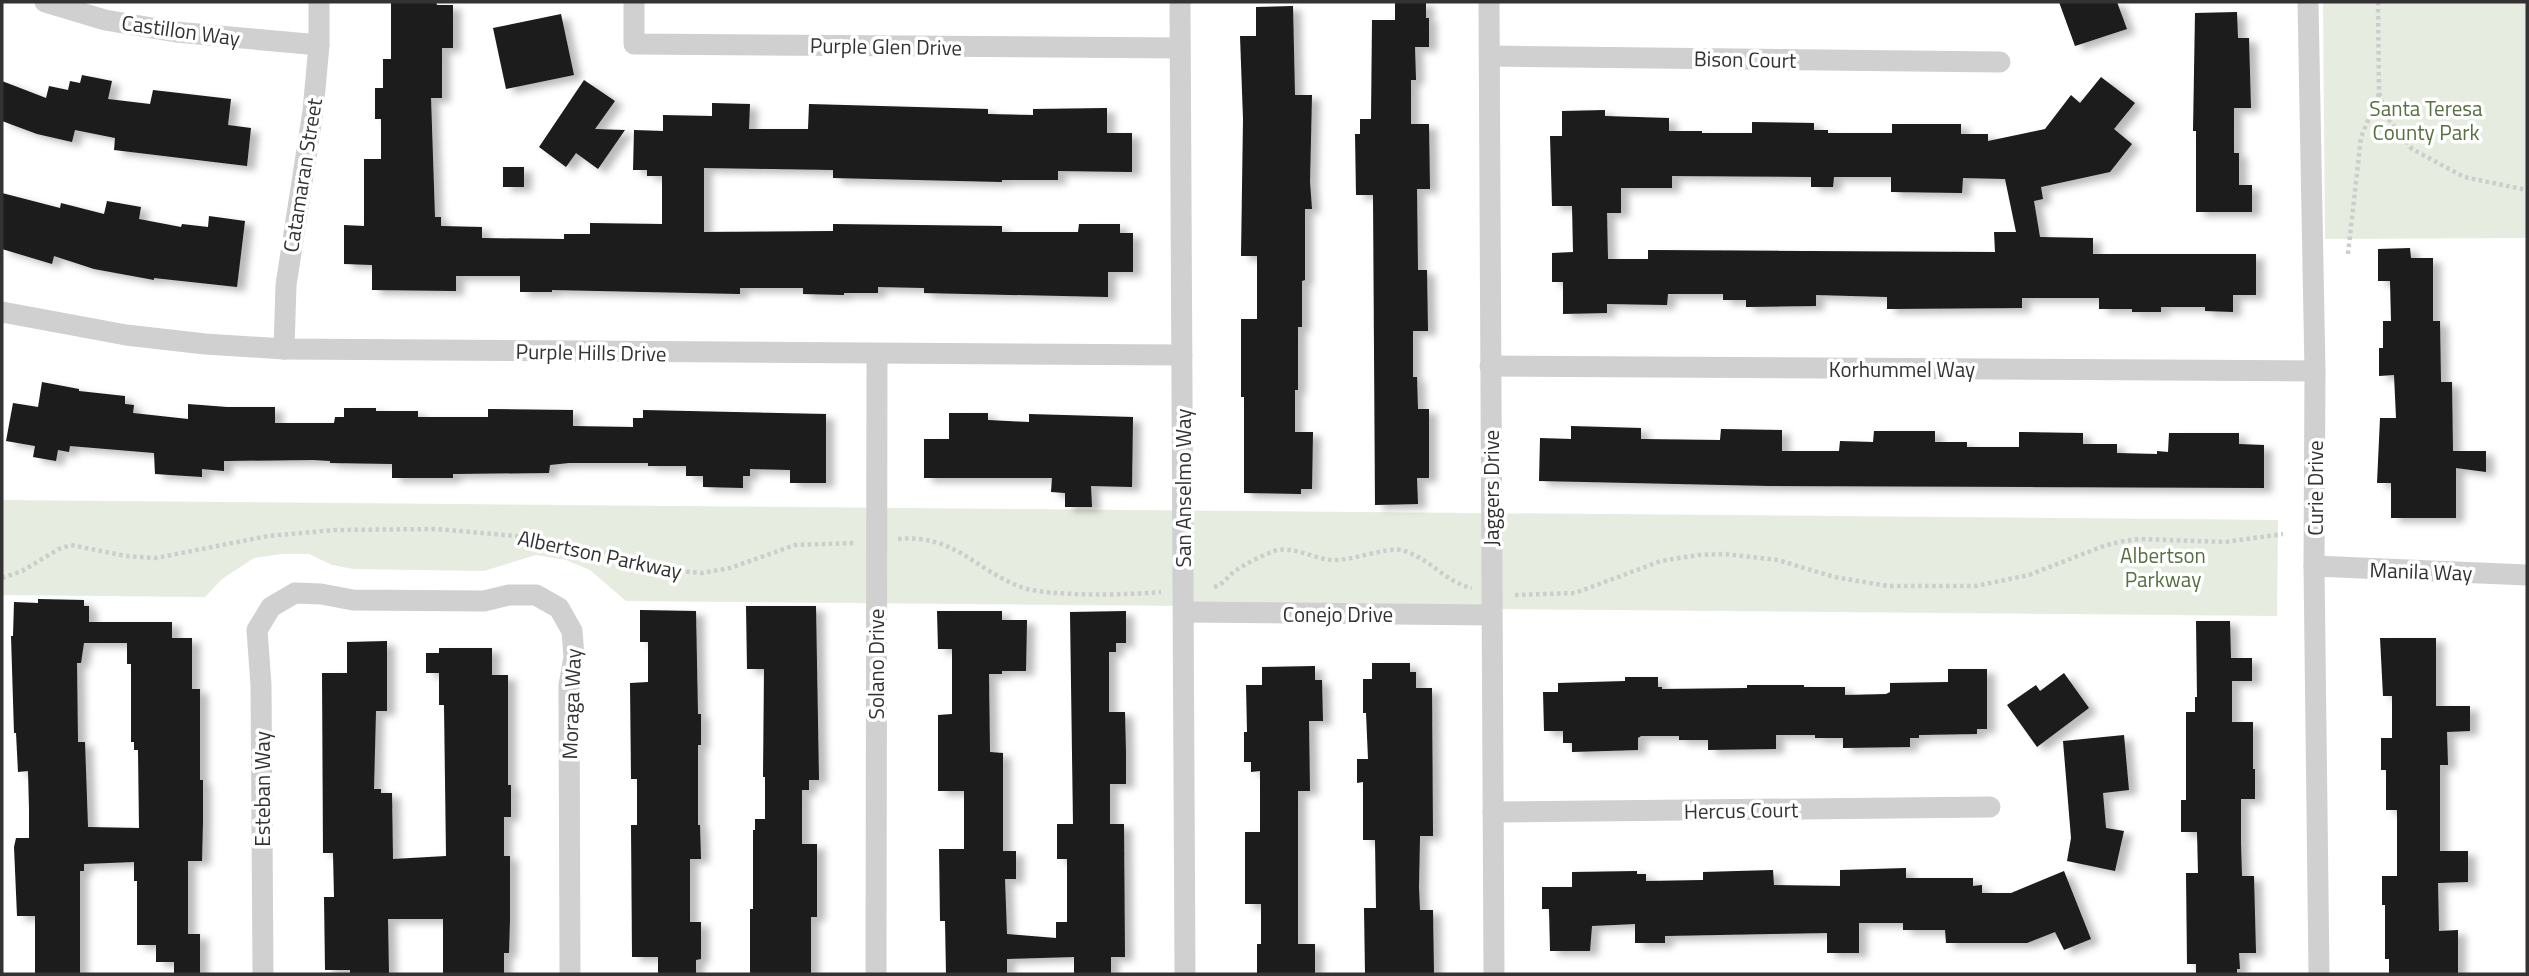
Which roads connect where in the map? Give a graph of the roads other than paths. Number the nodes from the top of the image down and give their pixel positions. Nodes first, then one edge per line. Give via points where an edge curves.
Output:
1 (44, 2) edge
2 (319, 2) edge
3 (634, 2) edge
4 (1180, 2) edge
5 (1489, 2) edge
6 (2308, 2) edge
7 (319, 45) junction
8 (1180, 48) junction
9 (1490, 56) junction
10 (2000, 62) dead end
11 (2, 312) edge
12 (284, 349) junction
13 (877, 354) junction
14 (1182, 355) junction
15 (1490, 366) junction
16 (2315, 371) junction
17 (2314, 566) junction
18 (2527, 575) edge
19 (1184, 601) junction
20 (271, 607) joint
21 (1491, 615) junction
22 (1990, 807) dead end
23 (1493, 812) junction
24 (263, 974) edge
25 (570, 974) edge
26 (876, 974) edge
27 (1185, 974) edge
28 (1494, 974) edge
29 (2319, 974) edge

1 - 7 street, Castillon Way via 105,20 176,32
2 - 7 street, Catamaran Street
3 - 8 street, Purple Glen Drive via 634,44
4 - 8 street, San Anselmo Way
5 - 9 street, Jaggers Drive
6 - 16 street, Curie Drive
7 - 12 street, Catamaran Street via 286,285
8 - 14 street, San Anselmo Way
9 - 10 street, Bison Court
9 - 15 street, Jaggers Drive
11 - 12 street, Purple Hills Drive via 126,335
12 - 13 street, Purple Hills Drive
13 - 14 street, Purple Hills Drive
13 - 26 street, Solano Drive
14 - 19 street, San Anselmo Way
15 - 16 street, Korhummel Way
15 - 21 street, Jaggers Drive
16 - 17 street, Curie Drive
17 - 18 street, Manila Way
17 - 29 street, Curie Drive
19 - 21 street, Conejo Drive
19 - 27 street, San Anselmo Way
20 - 24 street, Esteban Way via 257,630
20 - 25 street, Moraga Way via 295,593 353,600 484,601 536,595 558,608 572,631 574,657 569,685
21 - 23 street, Jaggers Drive
22 - 23 street, Hercus Court
23 - 28 street, Jaggers Drive

